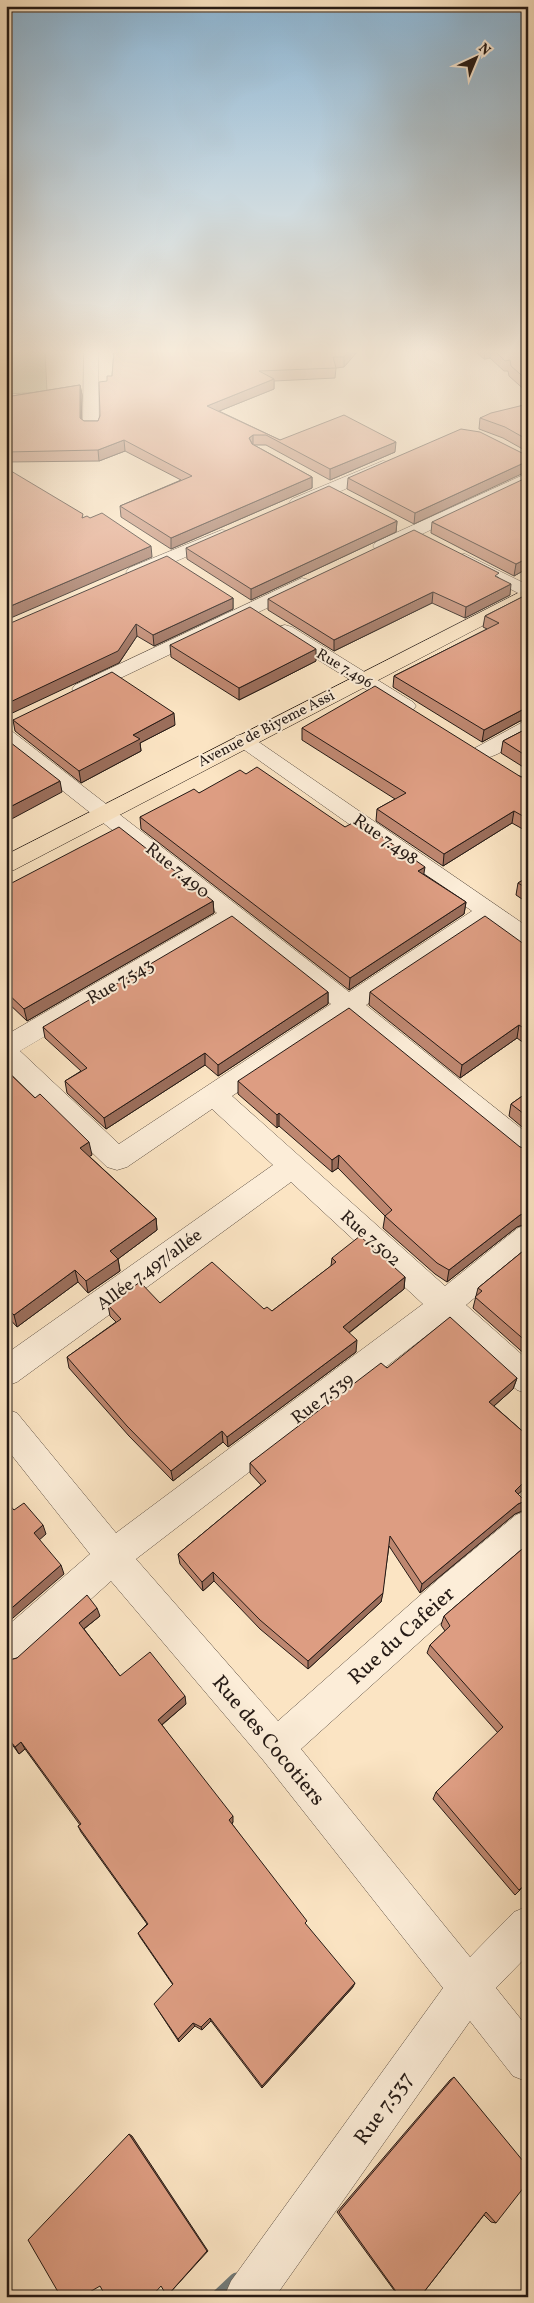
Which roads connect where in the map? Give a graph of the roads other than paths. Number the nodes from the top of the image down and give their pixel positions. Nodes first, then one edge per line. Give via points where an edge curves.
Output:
1 (397, 459) edge
2 (528, 478) edge
3 (314, 480) dead end
4 (330, 489) junction
5 (346, 498) edge
6 (285, 508) edge
7 (240, 527) edge
8 (404, 527) junction
9 (430, 541) edge
10 (448, 550) edge
11 (370, 552) edge
12 (123, 577) edge
13 (318, 577) edge
14 (528, 593) edge
15 (241, 604) junction
16 (362, 679) junction
17 (69, 696) edge
18 (418, 713) edge
19 (528, 727) edge
20 (9, 728) edge
21 (243, 740) junction
22 (482, 753) edge
23 (105, 812) junction
24 (6, 865) edge
25 (489, 911) junction
26 (234, 914) junction
27 (528, 939) edge
28 (349, 1005) junction
29 (6, 1047) edge
30 (6, 1053) edge
31 (214, 1095) junction
32 (528, 1150) edge
33 (292, 1166) junction
34 (528, 1236) edge
35 (444, 1305) junction
36 (6, 1372) edge
37 (528, 1380) edge
38 (6, 1423) edge
39 (528, 1526) edge
40 (113, 1556) junction
41 (6, 1651) edge
42 (276, 1747) junction
43 (528, 1926) edge
44 (470, 1987) junction
45 (528, 2060) edge
46 (247, 2297) edge

1 - 4 street
2 - 8 street
3 - 4 street
4 - 5 street
4 - 6 street
7 - 12 street
8 - 9 street
8 - 11 street
10 - 14 street
13 - 15 street
14 - 16 main road, Avenue de Biyeme Assi
15 - 16 street, Rue 7.496
15 - 17 street
16 - 18 street, Rue 7.496
16 - 21 main road, Avenue de Biyeme Assi
19 - 22 street
20 - 23 street, Rue 7.490
21 - 23 main road, Avenue de Biyeme Assi
21 - 25 street, Rue 7.498
23 - 24 main road, Avenue de Biyeme Assi
23 - 26 street, Rue 7.490
25 - 27 street, Rue 7.498
25 - 28 street
26 - 28 street, Rue 7.490
26 - 29 street, Rue 7.543
28 - 31 street
28 - 32 street, Rue 7.490
30 - 31 street via 117,1159
31 - 33 street, Rue 7.502
33 - 35 street, Rue 7.502
33 - 36 street, Allée 7.497/allée
34 - 35 street, Rue 7.539
35 - 37 street, Rue 7.502
35 - 40 street, Rue 7.539
38 - 40 street, Rue des Cocotiers
39 - 42 street, Rue du Cafeier
40 - 41 street, Rue 7.539
40 - 42 street, Rue des Cocotiers
42 - 44 street, Rue des Cocotiers
43 - 44 street, Rue 7.537
44 - 45 street, Rue des Cocotiers
44 - 46 street, Rue 7.537

